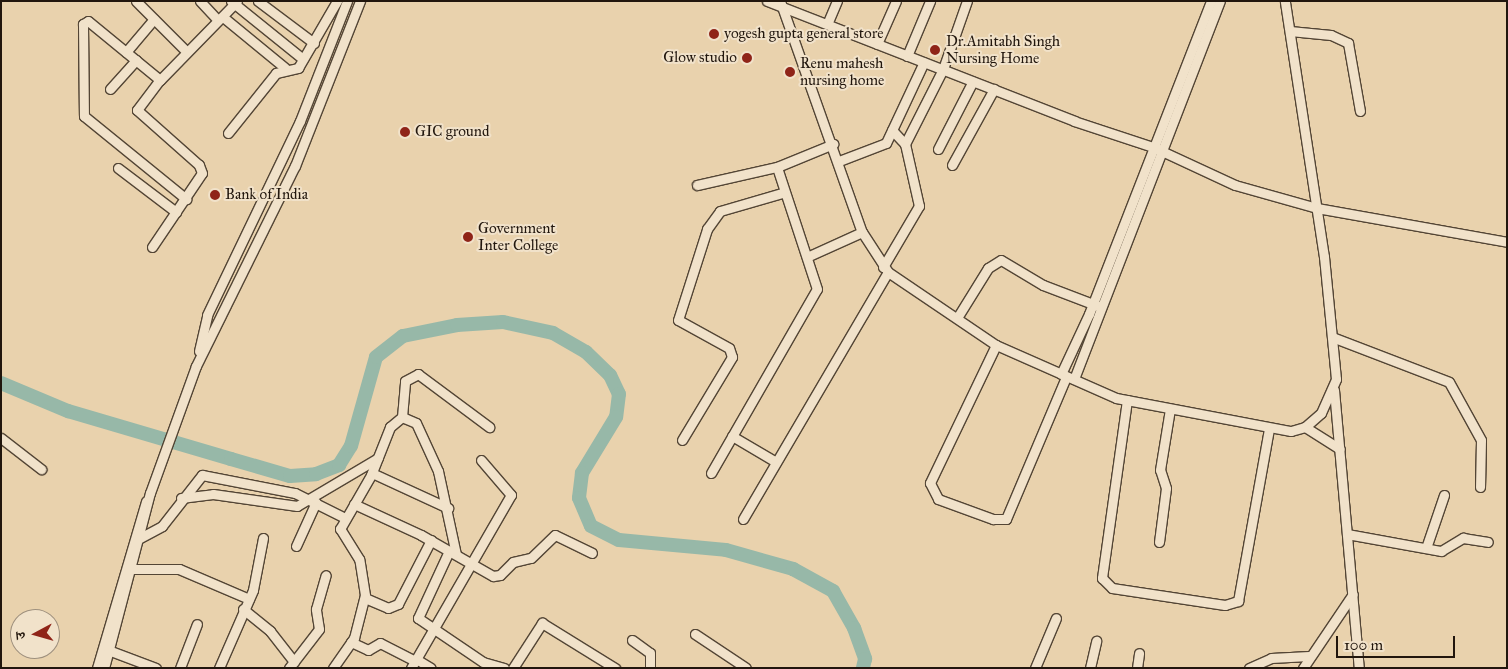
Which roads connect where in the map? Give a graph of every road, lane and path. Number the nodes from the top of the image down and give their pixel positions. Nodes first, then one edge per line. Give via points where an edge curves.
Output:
1 (136, 1) edge
2 (200, 1) edge
3 (258, 1) edge
4 (337, 1) edge
5 (347, 1) edge
6 (360, 1) edge
7 (767, 1) edge
8 (837, 1) edge
9 (896, 1) edge
10 (930, 1) edge
11 (967, 1) edge
12 (1211, 1) edge
13 (1220, 1) edge
14 (1285, 1) edge
15 (234, 2) edge
16 (781, 4) edge
17 (220, 18) junction
18 (154, 19) junction
19 (828, 22) junction
20 (1290, 31) junction
21 (314, 43) junction
22 (877, 44) junction
23 (186, 51) junction
24 (126, 52) junction
25 (907, 56) junction
26 (303, 59) junction
27 (136, 60) junction
28 (924, 62) junction
29 (285, 68) junction
30 (943, 69) junction
31 (160, 80) junction
32 (973, 81) junction
33 (994, 89) junction
34 (110, 90) dead end
35 (1360, 111) dead end
36 (892, 130) junction
37 (228, 133) dead end
38 (833, 144) junction
39 (905, 144) junction
40 (1153, 147) junction
41 (938, 149) dead end
42 (1162, 153) junction
43 (839, 161) junction
44 (952, 165) dead end
45 (777, 167) junction
46 (118, 168) dead end
47 (697, 186) dead end
48 (782, 193) junction
49 (186, 199) junction
50 (1317, 208) junction
51 (176, 212) junction
52 (862, 232) junction
53 (1507, 242) edge
54 (152, 247) dead end
55 (809, 256) junction
56 (1114, 262) junction
57 (886, 270) junction
58 (1097, 306) junction
59 (957, 318) junction
60 (1332, 337) junction
61 (996, 345) junction
62 (196, 366) junction
63 (1067, 377) junction
64 (1334, 390) junction
65 (1127, 400) junction
66 (1170, 409) junction
67 (402, 417) junction
68 (489, 427) dead end
69 (1305, 427) junction
70 (1269, 428) junction
71 (732, 436) junction
72 (1, 438) edge
73 (682, 440) dead end
74 (1340, 449) junction
75 (378, 458) junction
76 (481, 460) dead end
77 (776, 462) junction
78 (41, 469) dead end
79 (712, 472) dead end
80 (372, 473) junction
81 (1480, 487) dead end
82 (150, 493) junction
83 (1444, 495) dead end
84 (181, 498) junction
85 (313, 501) junction
86 (354, 504) junction
87 (448, 508) junction
88 (345, 518) junction
89 (743, 519) dead end
90 (1347, 534) junction
91 (263, 538) dead end
92 (138, 539) junction
93 (431, 540) junction
94 (1159, 542) dead end
95 (1488, 542) dead end
96 (296, 546) dead end
97 (1426, 548) junction
98 (453, 553) junction
99 (592, 553) dead end
100 (471, 563) junction
101 (130, 570) junction
102 (326, 575) dead end
103 (1353, 594) junction
104 (365, 598) junction
105 (249, 599) junction
106 (243, 608) junction
107 (1056, 618) dead end
108 (197, 624) dead end
109 (434, 627) junction
110 (695, 634) dead end
111 (632, 640) dead end
112 (1096, 641) dead end
113 (351, 642) junction
114 (108, 650) junction
115 (1139, 653) dead end
116 (1308, 656) junction
117 (414, 663) edge
118 (291, 665) edge
119 (151, 667) edge
120 (97, 668) edge
121 (104, 668) edge
122 (180, 668) edge
123 (219, 668) edge
124 (333, 668) edge
125 (431, 668) edge
126 (504, 668) edge
127 (513, 668) edge
128 (615, 668) edge
129 (650, 668) edge
130 (746, 668) edge
131 (1035, 668) edge
132 (1090, 668) edge
133 (1137, 668) edge
134 (1249, 668) edge
135 (1303, 668) edge
136 (1359, 668) edge

1 - 18 street
2 - 17 street
3 - 21 street
4 - 21 street
5 - 62 street via 300,121 207,315
6 - 62 street via 294,166
7 - 16 street
8 - 19 street
9 - 22 street
10 - 25 street
11 - 30 street
12 - 40 street
13 - 42 street
14 - 20 street
15 - 17 street
15 - 26 street
16 - 19 street
16 - 38 street
17 - 23 street
17 - 29 street
18 - 23 street
18 - 24 street
19 - 22 street
20 - 35 street via 1331,35 1348,43
20 - 50 street
21 - 26 street
22 - 25 street
23 - 31 street
24 - 27 street
24 - 49 street via 88,21 83,24 84,116
25 - 28 street
26 - 29 street via 295,70
27 - 31 street
27 - 34 street
28 - 30 street
28 - 36 street
29 - 37 street via 276,73
30 - 32 street
30 - 39 street
31 - 49 street via 137,113 199,164 201,176
32 - 33 street
32 - 41 street
33 - 40 street
33 - 44 street
36 - 39 street
36 - 43 street via 880,148
38 - 43 street
38 - 45 street
39 - 57 street via 919,206
40 - 42 street
40 - 56 street
42 - 50 street via 1235,185
42 - 56 street
43 - 52 street
45 - 47 street
45 - 48 street
46 - 51 street
48 - 55 street
48 - 73 street via 720,211 707,229 678,320 729,348 732,357
49 - 51 street
50 - 53 street
50 - 60 street
51 - 54 street
52 - 55 street
52 - 57 street
55 - 71 street via 814,298
56 - 58 street
57 - 59 street
57 - 77 street
58 - 59 street via 996,261
58 - 63 street
58 - 63 street
59 - 61 street
60 - 64 street
60 - 81 street via 1449,382 1481,440
61 - 63 street
61 - 63 street via 930,483 938,499 994,520 1006,519
62 - 82 street
63 - 65 street
64 - 69 street via 1321,413
64 - 74 street
65 - 66 street
65 - 70 street via 1102,578 1112,588 1225,605 1238,601
66 - 70 street
66 - 94 street via 1160,470 1166,488
67 - 68 street via 405,381 418,374
67 - 75 street via 390,427
67 - 87 street via 416,423
69 - 70 street
69 - 74 street
71 - 77 street
71 - 79 street
72 - 78 street
74 - 90 street
75 - 80 street
75 - 85 street
76 - 100 street via 511,496
77 - 89 street
80 - 86 street
80 - 87 street
82 - 92 street
82 - 120 street via 139,512
83 - 97 street
84 - 85 street via 213,494 241,500 270,499 294,506
84 - 85 street via 198,477 208,475
84 - 92 street via 157,531
85 - 88 street
85 - 96 street
86 - 88 street
86 - 93 street
87 - 98 street
88 - 104 street via 340,533 359,559
90 - 97 street
90 - 103 street
91 - 105 street
92 - 101 street
93 - 98 street
93 - 104 street via 398,604 388,608
95 - 97 street via 1463,538 1445,550
98 - 100 street
98 - 109 street via 418,614 420,620
99 - 100 street via 555,535 531,558 513,562 500,575
100 - 109 street
101 - 105 street via 179,568
101 - 114 street
102 - 118 street via 316,610 319,629
103 - 116 street
103 - 136 street
104 - 113 street
105 - 106 street
106 - 118 street via 270,631
106 - 123 street
107 - 131 street
108 - 122 street
109 - 117 street
109 - 126 street via 483,662
110 - 130 street
111 - 129 street via 650,653
112 - 132 street
113 - 117 street via 368,650 380,643
113 - 124 street
114 - 119 street
114 - 121 street
115 - 133 street
116 - 134 street via 1272,658
116 - 135 street
117 - 125 street
127 - 128 street via 542,623

